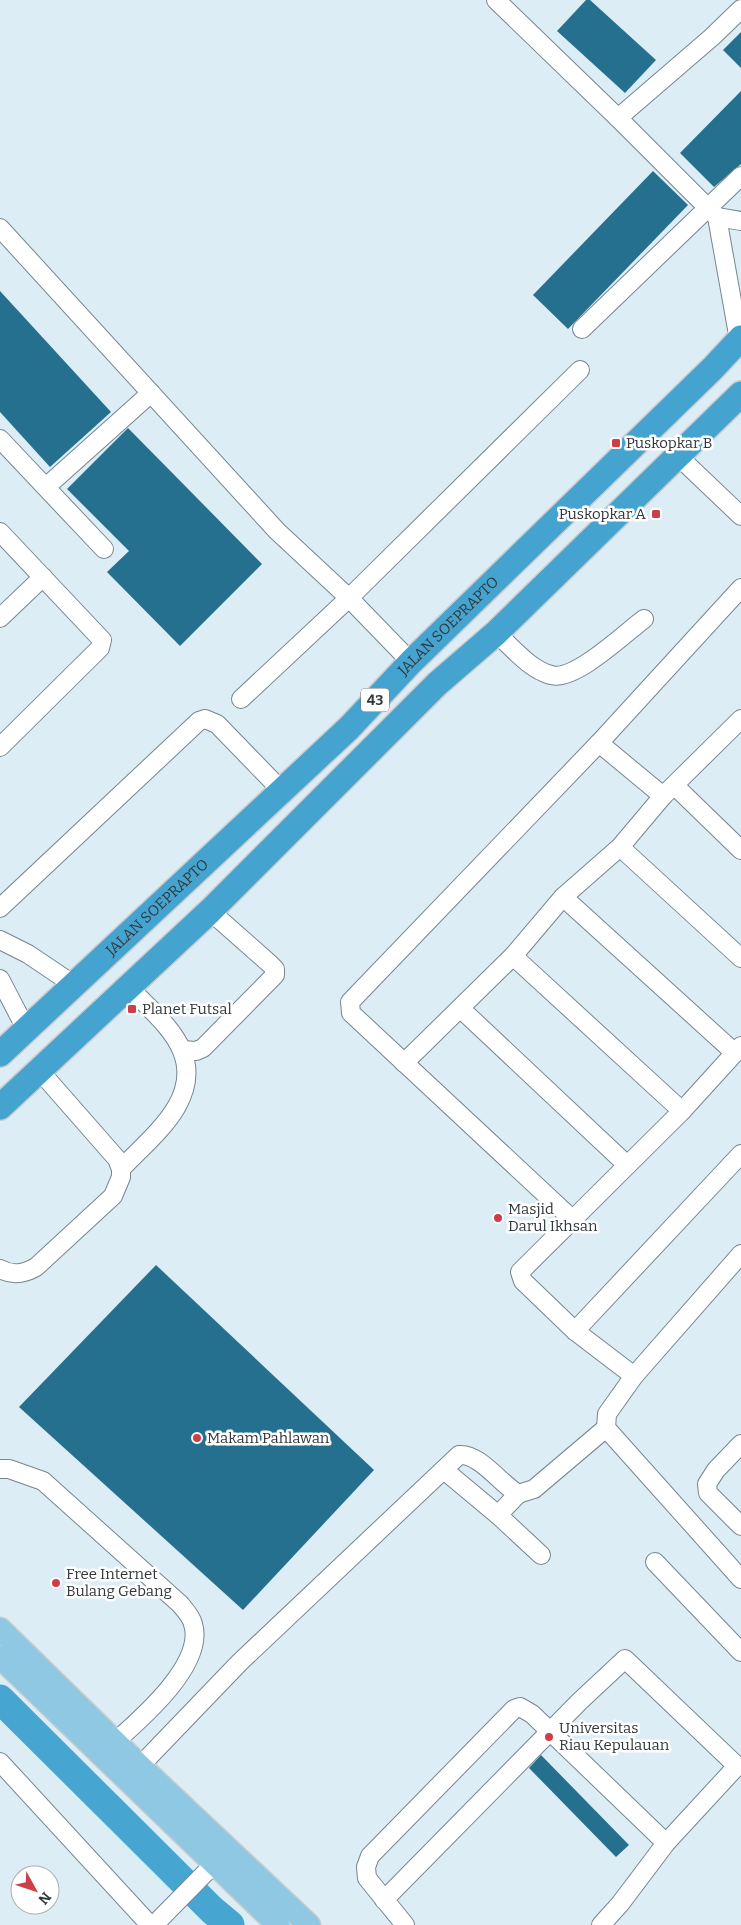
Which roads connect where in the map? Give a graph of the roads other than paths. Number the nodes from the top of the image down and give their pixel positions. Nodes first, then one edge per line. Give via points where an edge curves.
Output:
1 (496, 0) edge
2 (741, 9) edge
3 (618, 118) junction
4 (741, 176) edge
5 (712, 212) junction
6 (741, 221) edge
7 (0, 228) edge
8 (582, 329) dead end
9 (740, 339) edge
10 (580, 370) dead end
11 (151, 392) junction
12 (738, 404) edge
13 (0, 439) edge
14 (678, 456) junction
15 (46, 487) junction
16 (741, 516) edge
17 (0, 532) edge
18 (104, 549) dead end
19 (43, 577) junction
20 (741, 588) edge
21 (349, 598) junction
22 (0, 618) edge
23 (644, 619) dead end
24 (496, 633) junction
25 (411, 662) junction
26 (241, 699) dead end
27 (349, 728) junction
28 (738, 729) edge
29 (599, 743) junction
30 (0, 747) edge
31 (371, 750) junction
32 (282, 791) junction
33 (669, 791) junction
34 (620, 847) junction
35 (741, 850) edge
36 (563, 897) junction
37 (0, 908) edge
38 (210, 911) junction
39 (0, 940) edge
40 (513, 956) junction
41 (741, 958) edge
42 (0, 979) edge
43 (74, 985) junction
44 (128, 986) junction
45 (460, 1008) junction
46 (26, 1028) junction
47 (182, 1050) junction
48 (738, 1050) edge
49 (0, 1054) edge
50 (404, 1063) junction
51 (40, 1070) junction
52 (0, 1107) edge
53 (682, 1111) junction
54 (741, 1154) edge
55 (627, 1165) junction
56 (122, 1169) junction
57 (572, 1219) junction
58 (741, 1254) edge
59 (0, 1269) edge
60 (575, 1331) junction
61 (634, 1376) junction
62 (606, 1428) junction
63 (741, 1444) edge
64 (0, 1469) edge
65 (444, 1470) junction
66 (518, 1494) junction
67 (498, 1515) junction
68 (740, 1525) edge
69 (542, 1555) dead end
70 (656, 1562) dead end
71 (741, 1579) edge
72 (0, 1629) edge
73 (741, 1652) edge
74 (0, 1656) edge
75 (550, 1732) junction
76 (108, 1748) junction
77 (0, 1762) edge
78 (144, 1762) junction
79 (739, 1766) edge
80 (666, 1843) junction
81 (206, 1872) junction
82 (384, 1900) junction
83 (152, 1925) edge
84 (278, 1925) edge
85 (309, 1925) edge
86 (405, 1925) edge
87 (601, 1925) edge

1 - 3 street
2 - 3 street
3 - 5 street
4 - 5 street
5 - 6 street
5 - 8 street
5 - 9 street
7 - 11 street
9 - 25 highway, JALAN SOEPRAPTO / 43
10 - 21 street
11 - 15 street
11 - 21 street via 277,531
12 - 14 highway, 43
13 - 15 street
14 - 16 street
14 - 24 highway, 43
15 - 18 street
17 - 19 street
19 - 22 street
19 - 30 street via 101,637 101,646
20 - 29 street
21 - 25 street
21 - 26 street
23 - 24 street via 578,670 560,676 541,671
24 - 31 highway, 43 via 437,684
25 - 27 highway, JALAN SOEPRAPTO / 43
27 - 31 highway
27 - 32 highway, JALAN SOEPRAPTO / 43
28 - 33 street
29 - 33 street
29 - 50 street via 350,1002 351,1013
31 - 38 highway, 43
32 - 37 street via 217,724 205,719 199,721
32 - 43 highway, JALAN SOEPRAPTO / 43
33 - 34 street
33 - 35 street
34 - 36 street
34 - 41 street
36 - 40 street
36 - 48 street
38 - 44 highway, 43
38 - 47 street via 270,964 275,974 203,1048
39 - 43 street via 28,954
40 - 45 street
40 - 53 street
42 - 46 street
43 - 46 highway, JALAN SOEPRAPTO / 43
44 - 47 street
44 - 51 highway, 43
45 - 50 street
45 - 55 street
46 - 49 highway, JALAN SOEPRAPTO / 43
47 - 56 street via 186,1082 178,1106
48 - 53 street
50 - 57 street
51 - 52 highway, 43
51 - 56 street via 117,1159
53 - 55 street
54 - 60 street
55 - 57 street
56 - 59 street via 118,1189 113,1196 36,1267 24,1274
57 - 60 street via 520,1272 523,1281
58 - 61 street
60 - 61 street
61 - 62 street via 607,1414
62 - 66 street via 534,1489
62 - 71 street
63 - 68 street via 706,1484 708,1492
64 - 76 street via 9,1468 44,1480 180,1604 193,1623 194,1645 186,1664 166,1692
65 - 66 street via 459,1455 467,1454
65 - 67 street
65 - 78 street via 240,1662
66 - 67 street
67 - 69 street
70 - 73 street
72 - 76 main road
74 - 76 main road
75 - 79 street via 625,1659
75 - 80 street
75 - 82 street
75 - 82 street via 526,1710 514,1709 370,1856 367,1878
76 - 78 main road
76 - 81 main road
77 - 83 street
78 - 85 main road
79 - 80 street
80 - 87 street
81 - 83 street
81 - 84 main road
82 - 86 street

